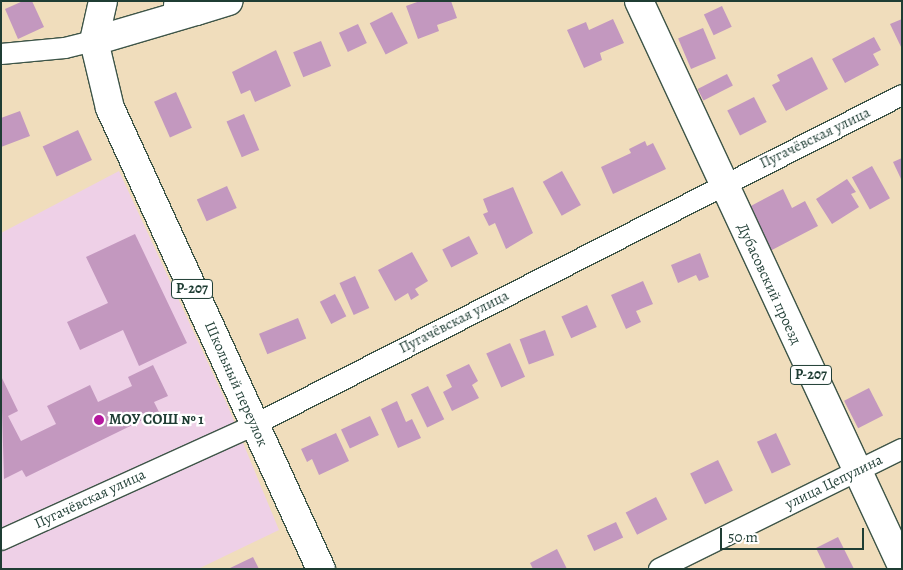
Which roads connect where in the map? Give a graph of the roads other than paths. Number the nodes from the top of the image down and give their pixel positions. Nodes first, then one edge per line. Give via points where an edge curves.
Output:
1 (103, 1) edge
2 (168, 1) edge
3 (229, 1) edge
4 (639, 1) edge
5 (196, 11) junction
6 (94, 41) junction
7 (1, 54) edge
8 (902, 95) edge
9 (722, 184) junction
10 (254, 424) junction
11 (902, 449) edge
12 (856, 471) junction
13 (1, 540) edge
14 (902, 566) edge
15 (321, 569) edge
16 (659, 569) edge

1 - 6 main road, Школьный переулок / Р-207
2 - 5 main road
3 - 5 main road
4 - 9 main road, Дубасовский проезд / Р-207
5 - 6 main road
6 - 7 street via 65,48
6 - 10 main road, Школьный переулок / Р-207 via 110,108
8 - 9 street, Пугачёвская улица
9 - 10 street, Пугачёвская улица
9 - 12 main road, Дубасовский проезд / Р-207
10 - 13 street, Пугачёвская улица
10 - 15 main road, Школьный переулок / Р-207
11 - 12 street, улица Цепулина
12 - 14 main road, Дубасовский проезд / Р-207
12 - 16 street, улица Цепулина

